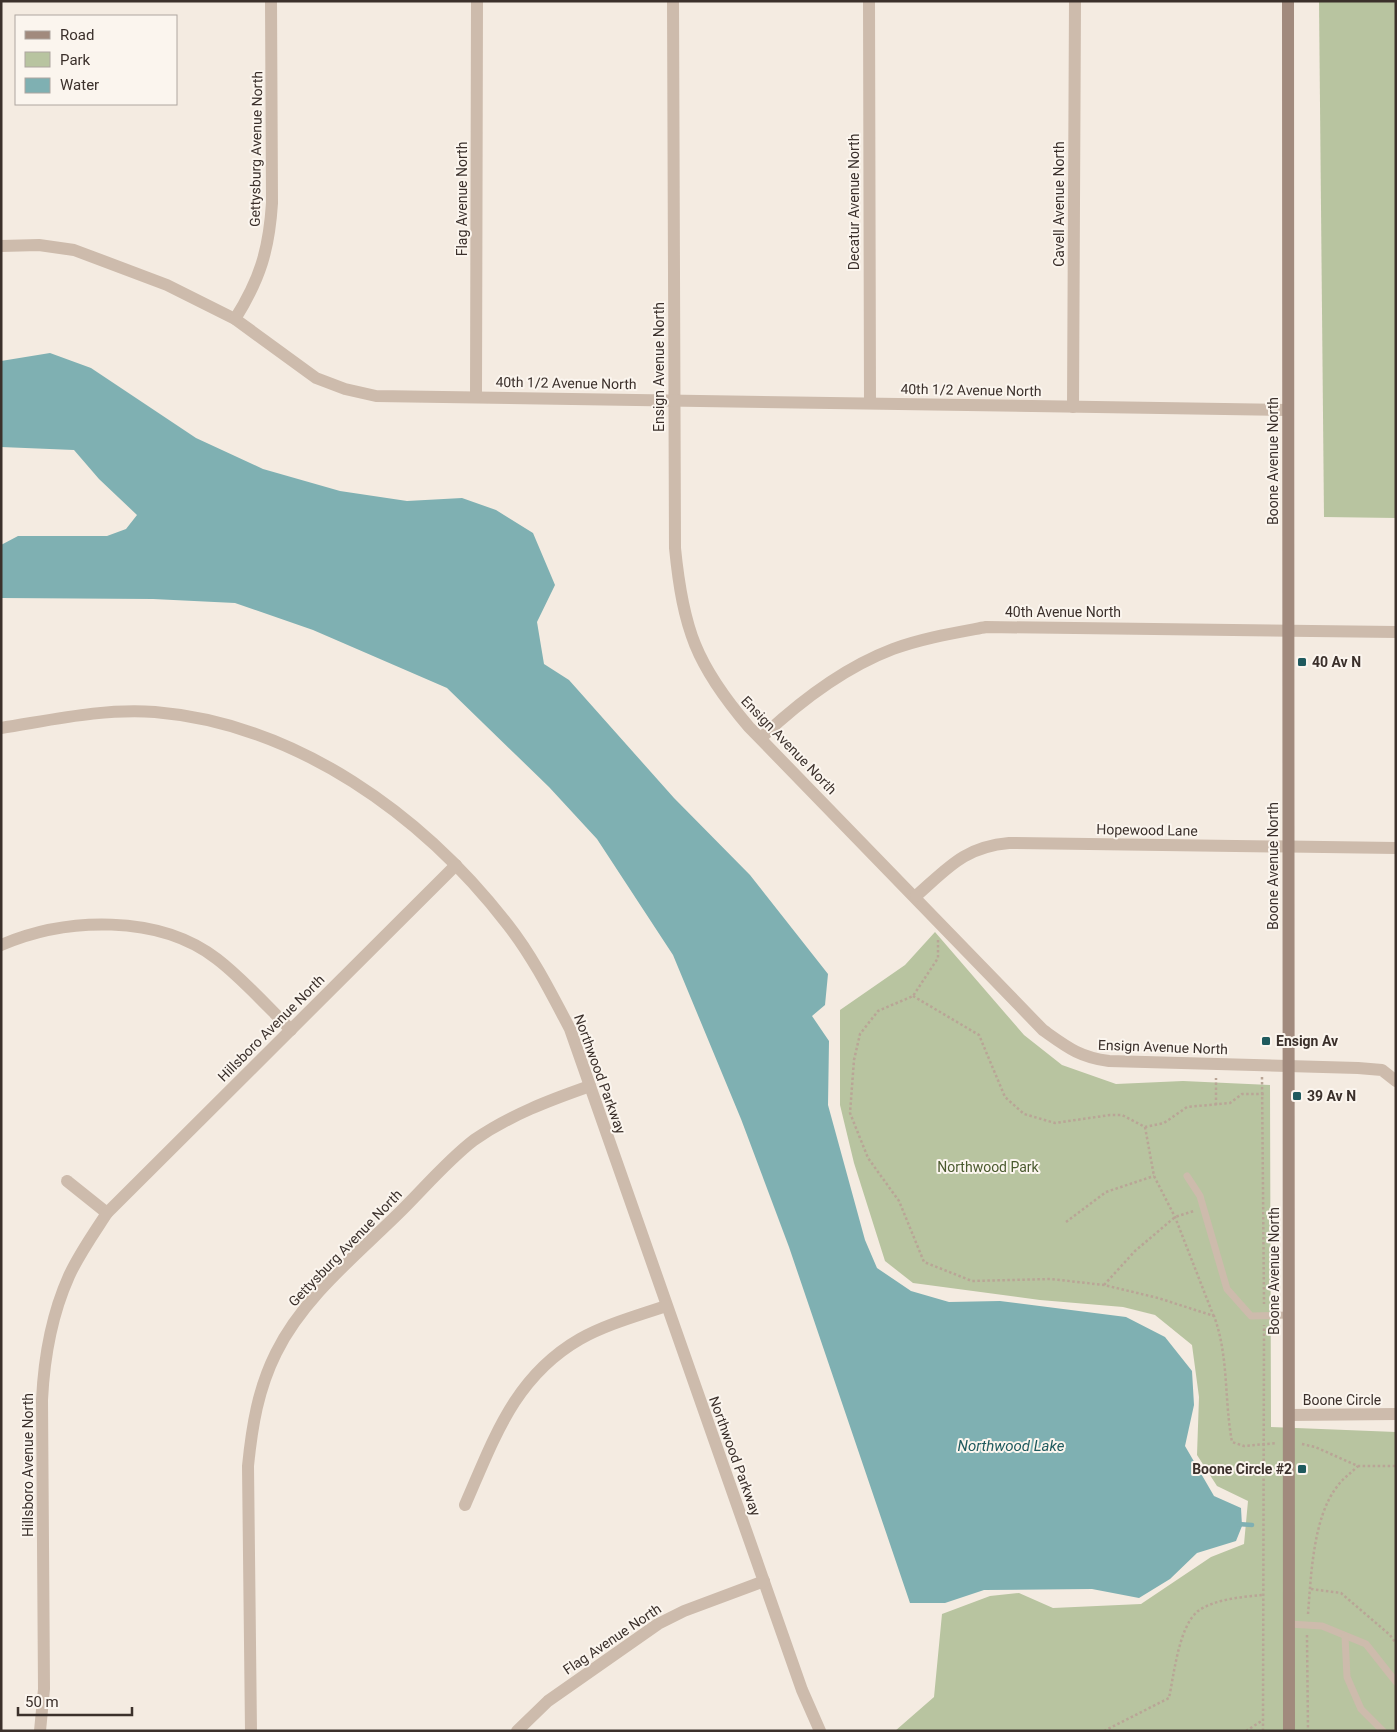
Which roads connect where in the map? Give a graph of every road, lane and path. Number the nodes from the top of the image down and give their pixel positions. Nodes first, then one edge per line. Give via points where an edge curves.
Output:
1 (271, 1) edge
2 (477, 1) edge
3 (674, 1) edge
4 (869, 1) edge
5 (1075, 1) edge
6 (1288, 1) edge
7 (1, 246) edge
8 (235, 319) junction
9 (476, 397) junction
10 (674, 400) junction
11 (870, 403) junction
12 (1073, 407) junction
13 (1288, 410) junction
14 (1288, 630) junction
15 (1396, 632) edge
16 (1, 728) edge
17 (761, 738) junction
18 (1288, 848) junction
19 (1396, 848) edge
20 (456, 865) junction
21 (916, 896) junction
22 (948, 931) junction
23 (1, 945) edge
24 (913, 996) junction
25 (291, 1030) junction
26 (1217, 1064) junction
27 (1261, 1065) junction
28 (1288, 1066) junction
29 (1396, 1081) edge
30 (590, 1086) junction
31 (1264, 1094) junction
32 (1216, 1105) junction
33 (1145, 1127) junction
34 (1154, 1176) junction
35 (1187, 1176) dead end
36 (67, 1181) dead end
37 (1203, 1208) junction
38 (107, 1213) junction
39 (1175, 1217) junction
40 (1066, 1222) dead end
41 (1104, 1285) junction
42 (666, 1306) junction
43 (1289, 1315) junction
44 (1214, 1316) junction
45 (1264, 1316) junction
46 (1396, 1414) edge
47 (1289, 1415) junction
48 (1289, 1442) junction
49 (1262, 1446) junction
50 (1358, 1466) junction
51 (1396, 1466) edge
52 (465, 1505) dead end
53 (764, 1581) junction
54 (1311, 1589) junction
55 (1262, 1595) junction
56 (1289, 1624) junction
57 (1307, 1626) junction
58 (1346, 1636) junction
59 (1396, 1643) edge
60 (1396, 1682) edge
61 (1263, 1720) junction
62 (40, 1731) edge
63 (251, 1731) edge
64 (517, 1731) edge
65 (820, 1731) edge
66 (1104, 1731) edge
67 (1246, 1731) edge
68 (1263, 1731) edge
69 (1289, 1731) edge
70 (1308, 1731) edge
71 (1384, 1731) edge

1 - 8 street, Gettysburg Avenue North via 270,233 264,262
2 - 9 street, Flag Avenue North
3 - 10 street, Ensign Avenue North
4 - 11 street, Decatur Avenue North
5 - 12 street, Cavell Avenue North
6 - 13 street, Boone Avenue North
7 - 8 street, 40th 1/2 Avenue North via 39,245 74,250 167,285
8 - 9 street, 40th 1/2 Avenue North via 316,378 345,390 376,396
9 - 10 street, 40th 1/2 Avenue North
10 - 11 street, 40th 1/2 Avenue North
10 - 17 street, Ensign Avenue North via 675,548 687,627 703,664 723,697
11 - 12 street, 40th 1/2 Avenue North
12 - 13 street, 40th 1/2 Avenue North
13 - 14 street, Boone Avenue North
14 - 15 street, 40th Avenue North
14 - 17 street, 40th Avenue North via 1028,626 986,627 938,636 892,649 852,668 814,693
14 - 18 street, Boone Avenue North
16 - 20 street, Northwood Parkway via 111,712 154,712 196,717 235,727 330,768 380,800 428,837
17 - 21 street, Ensign Avenue North
18 - 19 street, Hopewood Lane
18 - 21 street, Hopewood Lane via 988,845 966,853
18 - 28 street, Boone Avenue North
20 - 25 street, Hillsboro Avenue North
20 - 30 street, Northwood Parkway via 508,926 542,976 570,1029
21 - 22 street, Ensign Avenue North
22 - 24 path via 937,941 938,958
22 - 26 street, Ensign Avenue North via 1043,1030 1086,1058 1135,1063
23 - 25 street via 48,930 96,926 122,925 171,934 217,959
24 - 33 path via 979,1035 1005,1097 1024,1114 1055,1123 1122,1115
24 - 41 path via 878,1011 860,1034 854,1060 850,1114 868,1158 899,1200 924,1262 972,1281 1051,1279
25 - 38 street, Hillsboro Avenue North
26 - 27 street, Ensign Avenue North
26 - 32 path
27 - 28 street, Ensign Avenue North
27 - 31 path
28 - 29 street, Ensign Avenue North via 1382,1070
28 - 43 street, Boone Avenue North
30 - 42 street, Northwood Parkway
30 - 63 street, Gettysburg Avenue North via 530,1108 474,1141 322,1290 297,1319 276,1352 261,1389 252,1426 248,1466
31 - 32 path via 1242,1094 1230,1103
31 - 45 path
32 - 33 path via 1188,1107 1164,1122
33 - 34 path
34 - 39 path
34 - 40 path via 1106,1192
35 - 37 lane via 1200,1196
36 - 38 street
37 - 39 path
37 - 45 lane via 1227,1289 1251,1316
38 - 62 street, Hillsboro Avenue North via 69,1276 44,1369 44,1689
39 - 41 path
39 - 44 path
41 - 44 path
42 - 52 street via 610,1325 581,1339 532,1377 512,1402
42 - 53 street, Northwood Parkway
43 - 45 lane
43 - 47 street, Boone Avenue North
44 - 49 path via 1222,1338 1232,1442
45 - 49 path
46 - 47 street, Boone Circle
47 - 48 street, Boone Avenue North
48 - 49 path
48 - 50 path via 1314,1447
48 - 56 street, Boone Avenue North
49 - 55 path
50 - 51 path
50 - 54 path via 1342,1481 1328,1502 1315,1542
53 - 64 street, Flag Avenue North via 658,1624 548,1701
53 - 65 street, Northwood Parkway via 802,1690
54 - 57 path
54 - 59 path via 1341,1593
55 - 61 path
55 - 66 path via 1211,1604 1198,1611 1188,1623 1169,1698
56 - 57 lane
56 - 69 street, Boone Avenue North
57 - 58 lane via 1322,1626
57 - 70 path
58 - 60 lane via 1366,1644
58 - 71 lane via 1348,1677 1361,1709
61 - 67 path
61 - 68 path

